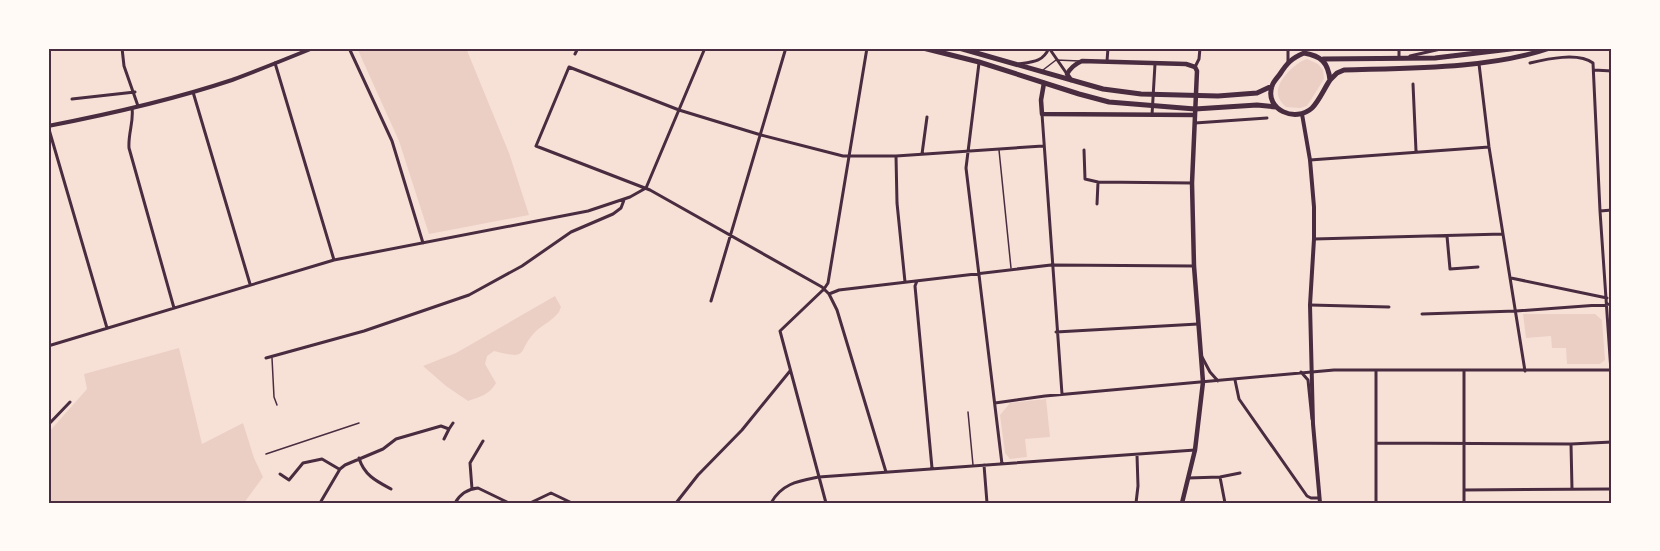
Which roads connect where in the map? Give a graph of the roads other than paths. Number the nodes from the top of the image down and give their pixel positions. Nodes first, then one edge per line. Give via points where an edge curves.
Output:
1 (122, 48) edge
2 (314, 48) edge
3 (349, 48) edge
4 (578, 48) edge
5 (705, 48) edge
6 (867, 48) edge
7 (923, 48) edge
8 (959, 48) edge
9 (1108, 48) edge
10 (1200, 48) edge
11 (1288, 48) edge
12 (1298, 48) edge
13 (1399, 48) edge
14 (1445, 48) edge
15 (1519, 48) edge
16 (1550, 48) edge
17 (785, 51) dead end
18 (979, 51) edge
19 (1304, 53) junction
20 (575, 54) dead end
21 (1323, 59) junction
22 (1399, 59) junction
23 (1056, 60) junction
24 (1082, 61) junction
25 (979, 62) junction
26 (1107, 62) junction
27 (1288, 62) junction
28 (1478, 62) junction
29 (275, 63) junction
30 (1530, 63) dead end
31 (1017, 64) junction
32 (1155, 64) junction
33 (1195, 67) junction
34 (1594, 70) junction
35 (1612, 71) edge
36 (1040, 73) junction
37 (1067, 74) junction
38 (1071, 80) junction
39 (1330, 80) junction
40 (1044, 83) junction
41 (1413, 84) dead end
42 (1272, 86) junction
43 (135, 92) junction
44 (193, 92) junction
45 (72, 99) dead end
46 (138, 106) junction
47 (1276, 107) junction
48 (132, 108) junction
49 (679, 110) junction
50 (1042, 114) junction
51 (1302, 114) junction
52 (1152, 115) junction
53 (1195, 115) junction
54 (927, 117) dead end
55 (1267, 118) dead end
56 (1195, 123) junction
57 (48, 126) edge
58 (761, 135) junction
59 (1043, 146) junction
60 (1489, 147) junction
61 (999, 150) junction
62 (1084, 150) dead end
63 (1416, 151) junction
64 (967, 152) junction
65 (922, 155) junction
66 (850, 156) junction
67 (896, 156) junction
68 (1310, 160) junction
69 (1098, 182) junction
70 (1191, 183) junction
71 (646, 188) junction
72 (624, 199) junction
73 (1098, 204) dead end
74 (1612, 210) edge
75 (1600, 211) junction
76 (1503, 234) junction
77 (731, 235) junction
78 (1447, 236) junction
79 (1314, 239) junction
80 (423, 243) junction
81 (334, 260) junction
82 (1051, 265) junction
83 (1194, 266) junction
84 (1478, 267) dead end
85 (1011, 269) junction
86 (977, 273) junction
87 (1511, 278) junction
88 (916, 281) junction
89 (905, 282) junction
90 (250, 284) junction
91 (824, 290) junction
92 (829, 294) junction
93 (1607, 298) junction
94 (711, 302) dead end
95 (1607, 304) junction
96 (1612, 304) edge
97 (1310, 305) junction
98 (174, 308) junction
99 (1389, 308) dead end
100 (1516, 310) junction
101 (1422, 314) dead end
102 (1198, 324) junction
103 (107, 328) junction
104 (1056, 332) junction
105 (48, 346) edge
106 (1200, 353) junction
107 (272, 357) junction
108 (266, 358) dead end
109 (1464, 370) junction
110 (1611, 370) edge
111 (790, 371) junction
112 (1376, 371) junction
113 (1526, 371) junction
114 (1301, 372) junction
115 (1312, 372) junction
116 (1235, 380) junction
117 (1218, 381) junction
118 (1203, 382) junction
119 (1612, 386) edge
120 (1062, 394) junction
121 (70, 402) dead end
122 (995, 403) junction
123 (277, 405) dead end
124 (968, 412) dead end
125 (359, 423) dead end
126 (453, 423) dead end
127 (1313, 424) junction
128 (48, 425) edge
129 (449, 429) junction
130 (444, 439) dead end
131 (483, 441) dead end
132 (1376, 442) junction
133 (1465, 442) junction
134 (1612, 442) edge
135 (1571, 444) junction
136 (1194, 450) junction
137 (266, 454) dead end
138 (1137, 455) junction
139 (359, 458) junction
140 (1002, 464) junction
141 (984, 465) junction
142 (973, 466) junction
143 (932, 468) junction
144 (340, 469) junction
145 (885, 472) junction
146 (1240, 472) dead end
147 (280, 474) dead end
148 (819, 477) junction
149 (1220, 477) junction
150 (1188, 478) junction
151 (391, 489) dead end
152 (472, 489) junction
153 (1572, 489) junction
154 (1612, 489) edge
155 (1464, 490) junction
156 (1319, 500) edge
157 (320, 503) edge
158 (455, 503) edge
159 (510, 503) edge
160 (530, 503) edge
161 (572, 503) edge
162 (676, 503) edge
163 (771, 503) edge
164 (826, 503) edge
165 (987, 503) edge
166 (1136, 503) edge
167 (1182, 503) edge
168 (1226, 503) edge
169 (1376, 503) edge
170 (1464, 503) edge

1 - 43 street via 124,66
2 - 29 street
3 - 80 street via 392,141
4 - 20 street
5 - 49 street
6 - 66 street
7 - 25 highway
8 - 18 highway
9 - 26 street
10 - 33 street
11 - 27 street
12 - 19 street
13 - 22 street
14 - 22 street
15 - 22 highway
16 - 28 highway via 1521,57
17 - 58 street
18 - 31 highway
19 - 21 highway
19 - 27 highway
21 - 22 highway
21 - 39 highway
23 - 24 lane
23 - 31 street via 1049,48 1043,58
23 - 36 lane
23 - 37 street
24 - 26 main road
24 - 37 main road
25 - 40 highway
25 - 64 street
26 - 32 main road
27 - 42 highway
28 - 39 highway via 1344,70
28 - 60 street
29 - 44 street
29 - 81 street
30 - 34 street via 1553,58 1581,59 1593,63
31 - 36 highway
32 - 33 main road
32 - 52 street
33 - 53 main road
34 - 35 street
34 - 75 street
36 - 38 highway
37 - 38 main road
38 - 42 highway via 1141,94 1218,96 1257,93
39 - 51 highway via 1313,106
40 - 47 highway via 1109,102 1157,108
40 - 50 main road
41 - 63 street
42 - 47 highway
43 - 45 street
43 - 46 street
44 - 46 street
44 - 90 street
46 - 48 street
47 - 51 highway via 1287,115
48 - 57 street
48 - 98 street via 129,148
49 - 58 street
49 - 71 street
49 - 71 street via 569,67 536,146
50 - 52 main road
50 - 59 street
51 - 68 street
52 - 53 main road
53 - 56 main road
54 - 65 street
55 - 56 street
56 - 70 main road
57 - 103 street
58 - 66 street
58 - 77 street
59 - 61 street
59 - 82 street
60 - 63 street
60 - 76 street
61 - 64 street
61 - 85 lane
62 - 69 street via 1085,179
63 - 68 street
64 - 65 street
64 - 86 street
65 - 67 street
66 - 67 street
66 - 91 street
67 - 89 street
68 - 79 street
69 - 70 street
69 - 73 street
70 - 83 main road
71 - 72 street
71 - 77 street
72 - 80 street via 588,210
72 - 107 street via 613,214 571,232 522,266 469,295
74 - 75 street
75 - 93 street
76 - 78 street
76 - 87 street
77 - 91 street
77 - 94 street
78 - 79 street
78 - 84 street via 1450,268
79 - 97 street
80 - 81 street
81 - 90 street
82 - 83 street
82 - 85 street
82 - 104 street
83 - 102 main road
85 - 86 street
86 - 88 street
86 - 122 street
87 - 93 street
87 - 100 street
88 - 89 street
88 - 143 street
89 - 92 street
90 - 98 street
91 - 92 street
91 - 111 street via 780,331
92 - 145 street via 846,337
93 - 95 street
95 - 96 street
95 - 100 street
95 - 110 street
97 - 99 street
97 - 115 street
98 - 103 street
100 - 101 street
100 - 113 street
102 - 104 street
102 - 106 main road
103 - 105 street
104 - 120 street
106 - 117 street
106 - 118 main road
107 - 108 street
107 - 123 lane
109 - 112 street
109 - 113 street
109 - 133 street
110 - 113 street
110 - 119 street
111 - 148 street
111 - 162 street
112 - 115 street
112 - 132 street
114 - 115 street
114 - 116 street
114 - 127 street via 1308,380
115 - 127 street
116 - 117 street
116 - 156 street via 1239,399 1263,434 1307,496
117 - 118 street
118 - 120 street
118 - 136 main road
120 - 122 street
121 - 128 street
122 - 140 street
124 - 142 lane
125 - 137 lane
126 - 129 street
127 - 156 street
129 - 130 street
129 - 139 street via 441,426 396,439
131 - 152 street via 470,463
132 - 133 street
132 - 169 street
133 - 135 street
133 - 155 street
134 - 135 street
135 - 153 street
136 - 138 street
136 - 150 main road
138 - 140 street
138 - 166 street
139 - 144 street
139 - 151 street via 370,478
140 - 141 street
141 - 142 street
141 - 165 street
142 - 143 street
143 - 145 street
144 - 147 street via 322,459 303,463 289,480
144 - 157 street
145 - 148 street
146 - 149 street
148 - 163 street via 789,484
148 - 164 street
149 - 150 street
149 - 168 street
150 - 167 main road
152 - 158 street
152 - 159 street via 484,490
153 - 154 street
153 - 155 street
155 - 170 street
160 - 161 street via 551,493

